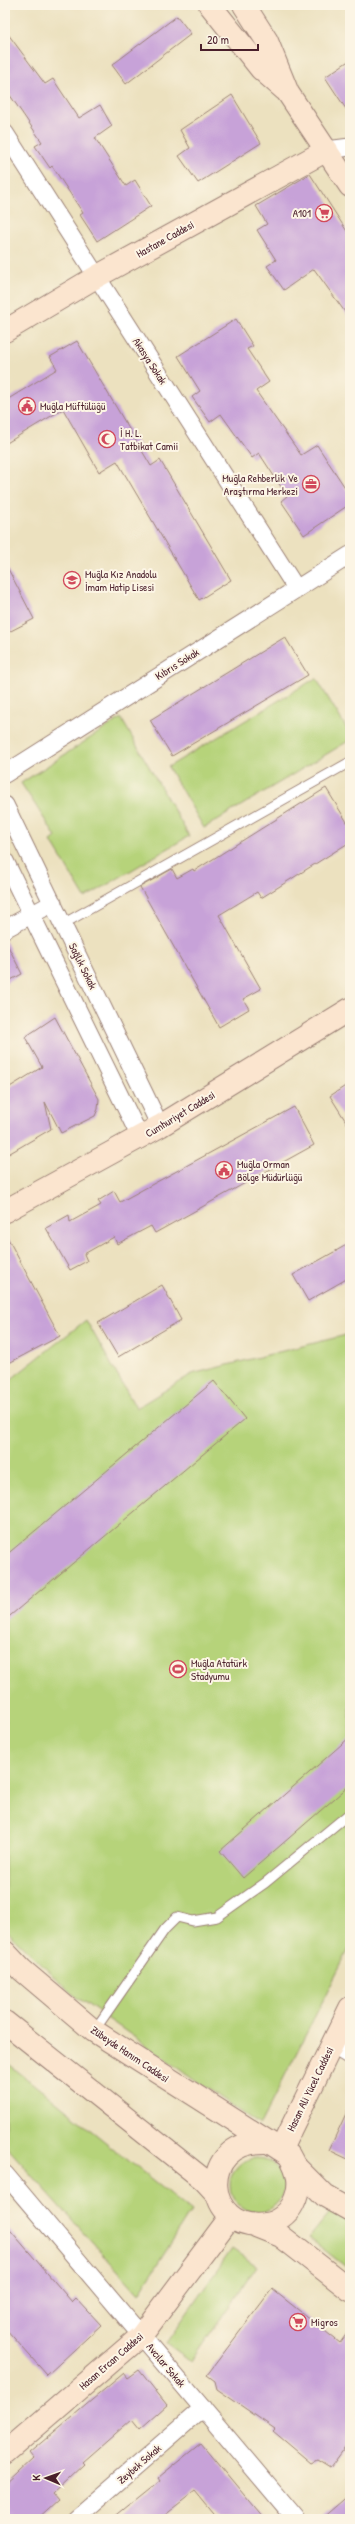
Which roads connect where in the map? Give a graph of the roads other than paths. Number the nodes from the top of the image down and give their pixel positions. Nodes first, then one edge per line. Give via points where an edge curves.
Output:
1 (210, 5) edge
2 (244, 5) edge
3 (288, 93) junction
4 (5, 133) edge
5 (350, 147) edge
6 (327, 150) junction
7 (350, 186) edge
8 (96, 277) junction
9 (5, 331) edge
10 (350, 555) edge
11 (296, 588) junction
12 (350, 762) edge
13 (5, 774) edge
14 (5, 805) edge
15 (5, 861) edge
16 (53, 903) junction
17 (31, 915) junction
18 (63, 924) junction
19 (5, 929) edge
20 (349, 1011) edge
21 (160, 1126) junction
22 (140, 1137) junction
23 (5, 1211) edge
24 (350, 1813) edge
25 (5, 1952) edge
26 (350, 2008) edge
27 (5, 2022) edge
28 (94, 2031) junction
29 (341, 2051) edge
30 (273, 2145) junction
31 (296, 2167) junction
32 (5, 2174) edge
33 (216, 2193) junction
34 (350, 2210) edge
35 (231, 2216) junction
36 (256, 2226) junction
37 (350, 2290) edge
38 (141, 2336) junction
39 (202, 2408) junction
40 (5, 2453) edge
41 (75, 2519) edge
42 (296, 2519) edge

1 - 3 main road via 261,69
2 - 3 main road via 267,41
3 - 6 main road
4 - 8 street, Akasya Sokak
5 - 6 street
6 - 7 main road
6 - 8 main road, Hastane Caddesi
8 - 9 main road, Hastane Caddesi
8 - 11 street, Akasya Sokak
10 - 11 street, Kıbrıs Sokak
11 - 13 street, Kıbrıs Sokak
12 - 18 lane
14 - 16 street, Sağlık Sokak
15 - 17 street
16 - 17 street
16 - 18 street, Sağlık Sokak
17 - 19 street
17 - 22 street
18 - 21 street, Sağlık Sokak
20 - 21 main road, Cumhuriyet Caddesi
21 - 22 main road, Cumhuriyet Caddesi
22 - 23 main road, Cumhuriyet Caddesi
24 - 28 lane via 265,1883 217,1917 192,1921 177,1917 165,1929
25 - 28 main road, Zübeyde Hanım Caddesi via 22,1970
26 - 29 main road, Hasan Ali Yücel Caddesi
27 - 33 main road via 204,2180
28 - 30 main road, Zübeyde Hanım Caddesi
29 - 30 main road, Hasan Ali Yücel Caddesi
30 - 31 main road via 289,2155
30 - 33 main road via 251,2142 238,2146 227,2154 217,2172
31 - 34 main road via 325,2196
31 - 36 main road via 298,2195 292,2208 270,2224
32 - 38 street, Avcılar Sokak
33 - 35 main road via 221,2206
35 - 36 main road via 243,2223
35 - 38 main road, Hasan Ercan Caddesi
36 - 37 main road via 281,2236
38 - 39 street, Avcılar Sokak
38 - 40 main road, Hasan Ercan Caddesi
39 - 41 street, Zeybek Sokak
39 - 42 street, Avcılar Sokak

